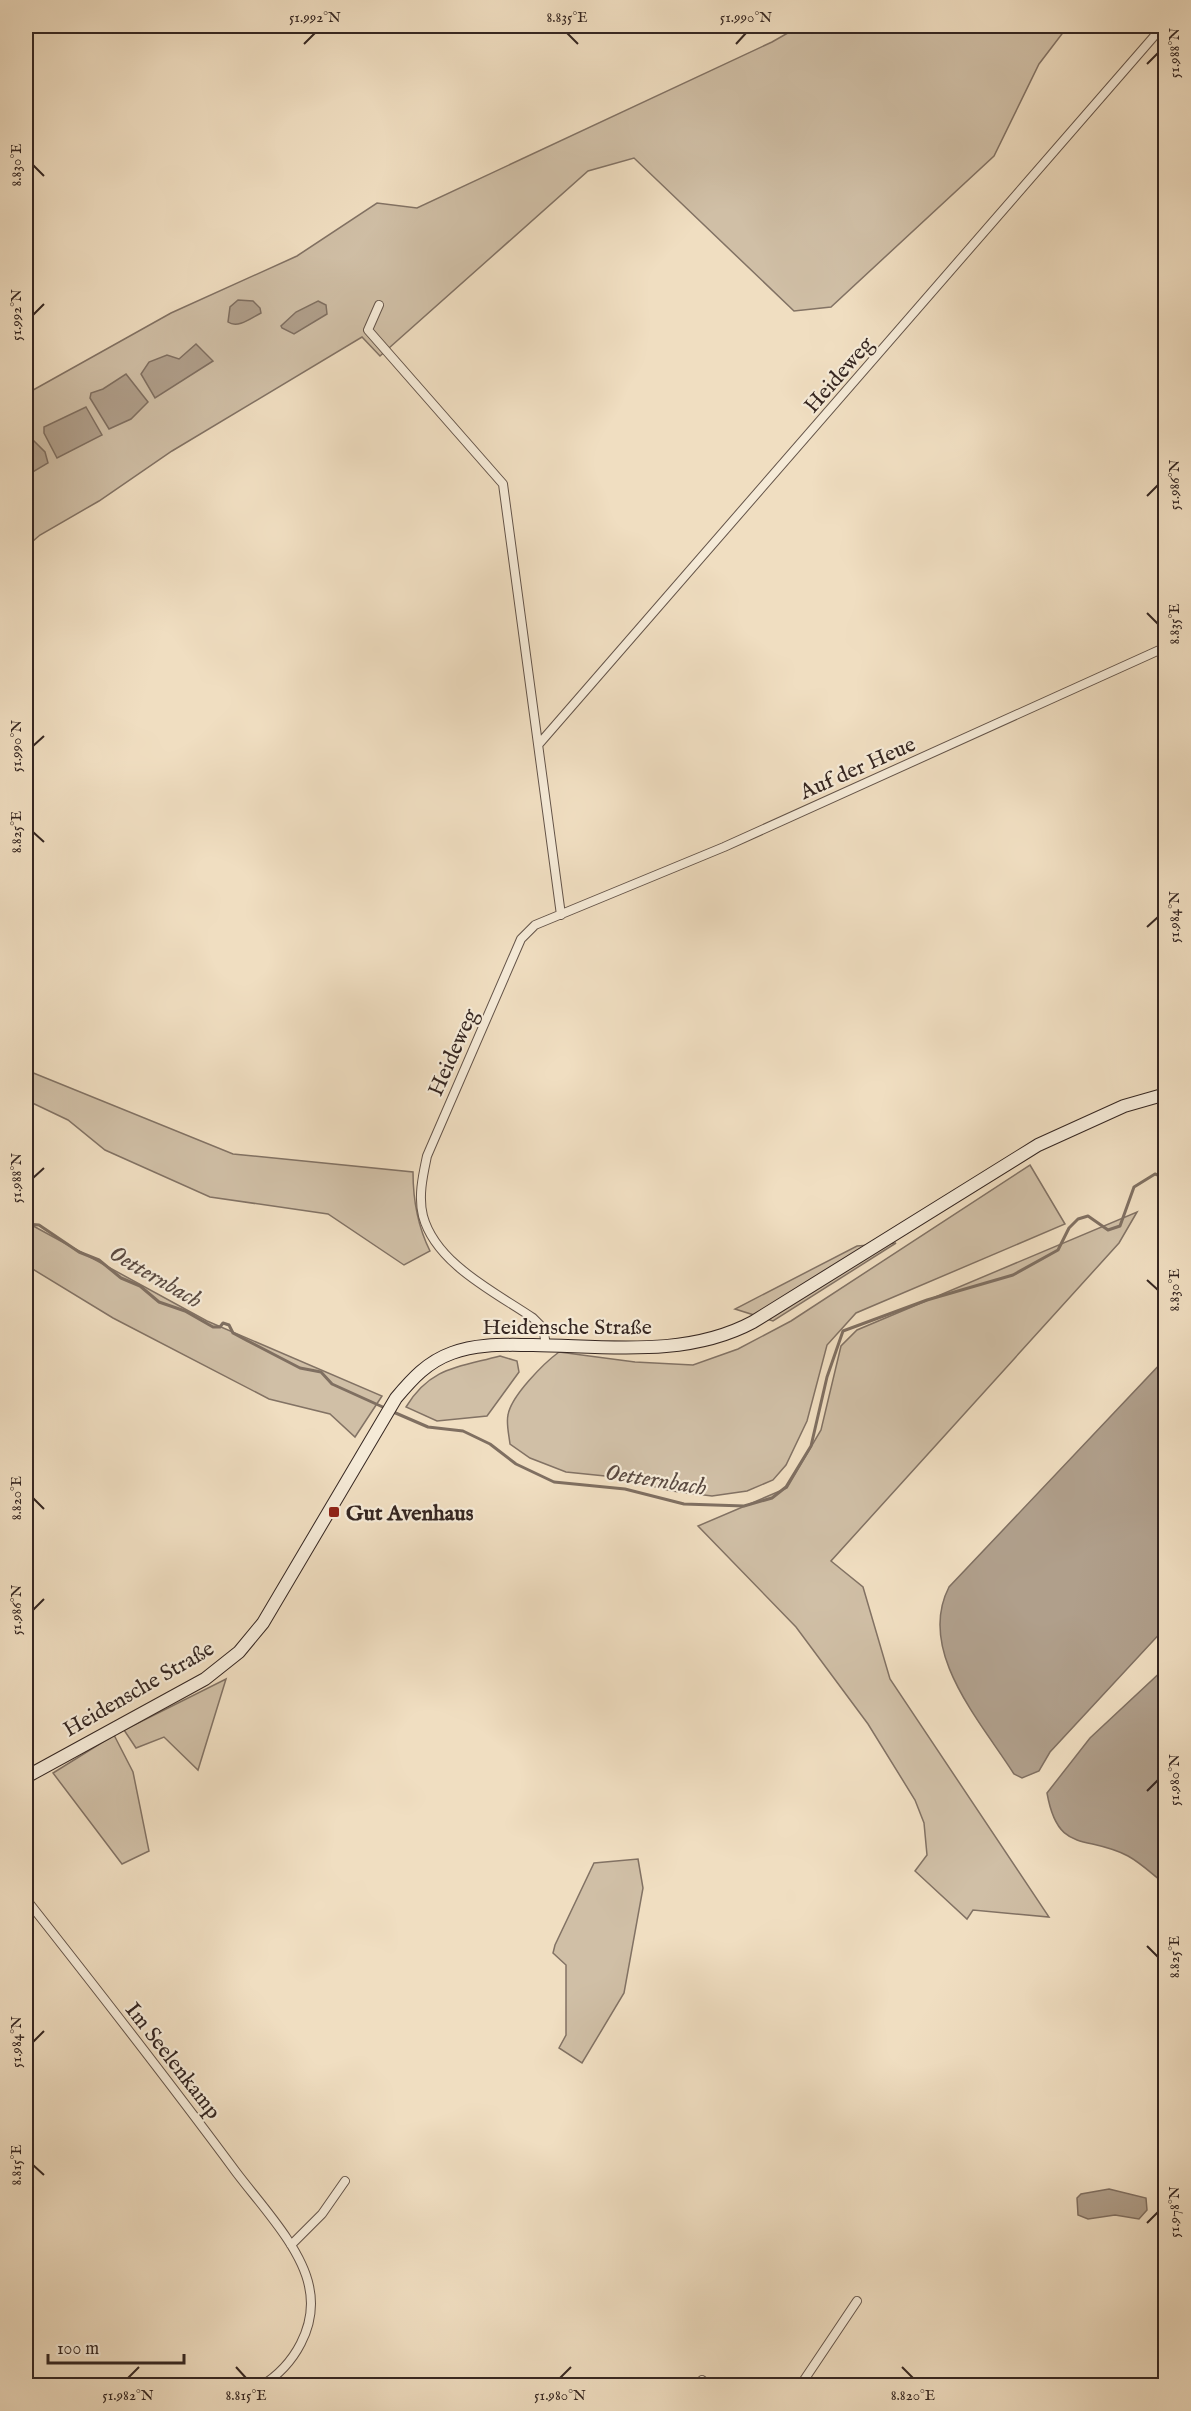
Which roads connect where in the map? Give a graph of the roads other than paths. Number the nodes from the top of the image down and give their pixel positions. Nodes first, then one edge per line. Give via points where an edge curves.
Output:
1 (1163, 26) edge
2 (379, 305) dead end
3 (1166, 647) edge
4 (539, 744) junction
5 (561, 915) junction
6 (1166, 1094) edge
7 (546, 1345) junction
8 (26, 1777) edge
9 (26, 1899) edge
10 (345, 2181) dead end
11 (291, 2245) junction
12 (857, 2301) dead end
13 (261, 2385) edge
14 (800, 2385) edge

1 - 4 street, Heideweg
2 - 4 street via 368,330 503,484
3 - 5 street, Auf der Heue via 724,847
4 - 5 street
5 - 7 street, Heideweg via 535,924 521,939 427,1156 421,1186 423,1215 433,1237 458,1266 533,1318 543,1328
6 - 7 main road, Heidensche Straße via 1124,1106 1038,1145 738,1330 693,1344
7 - 8 main road, Heidensche Straße via 473,1346 432,1362 413,1377 382,1420 263,1623 239,1652 205,1679
9 - 11 street, Im Seelenkamp
10 - 11 street via 322,2214
11 - 13 street, Im Seelenkamp via 309,2285 308,2323 299,2349 280,2372
12 - 14 street

